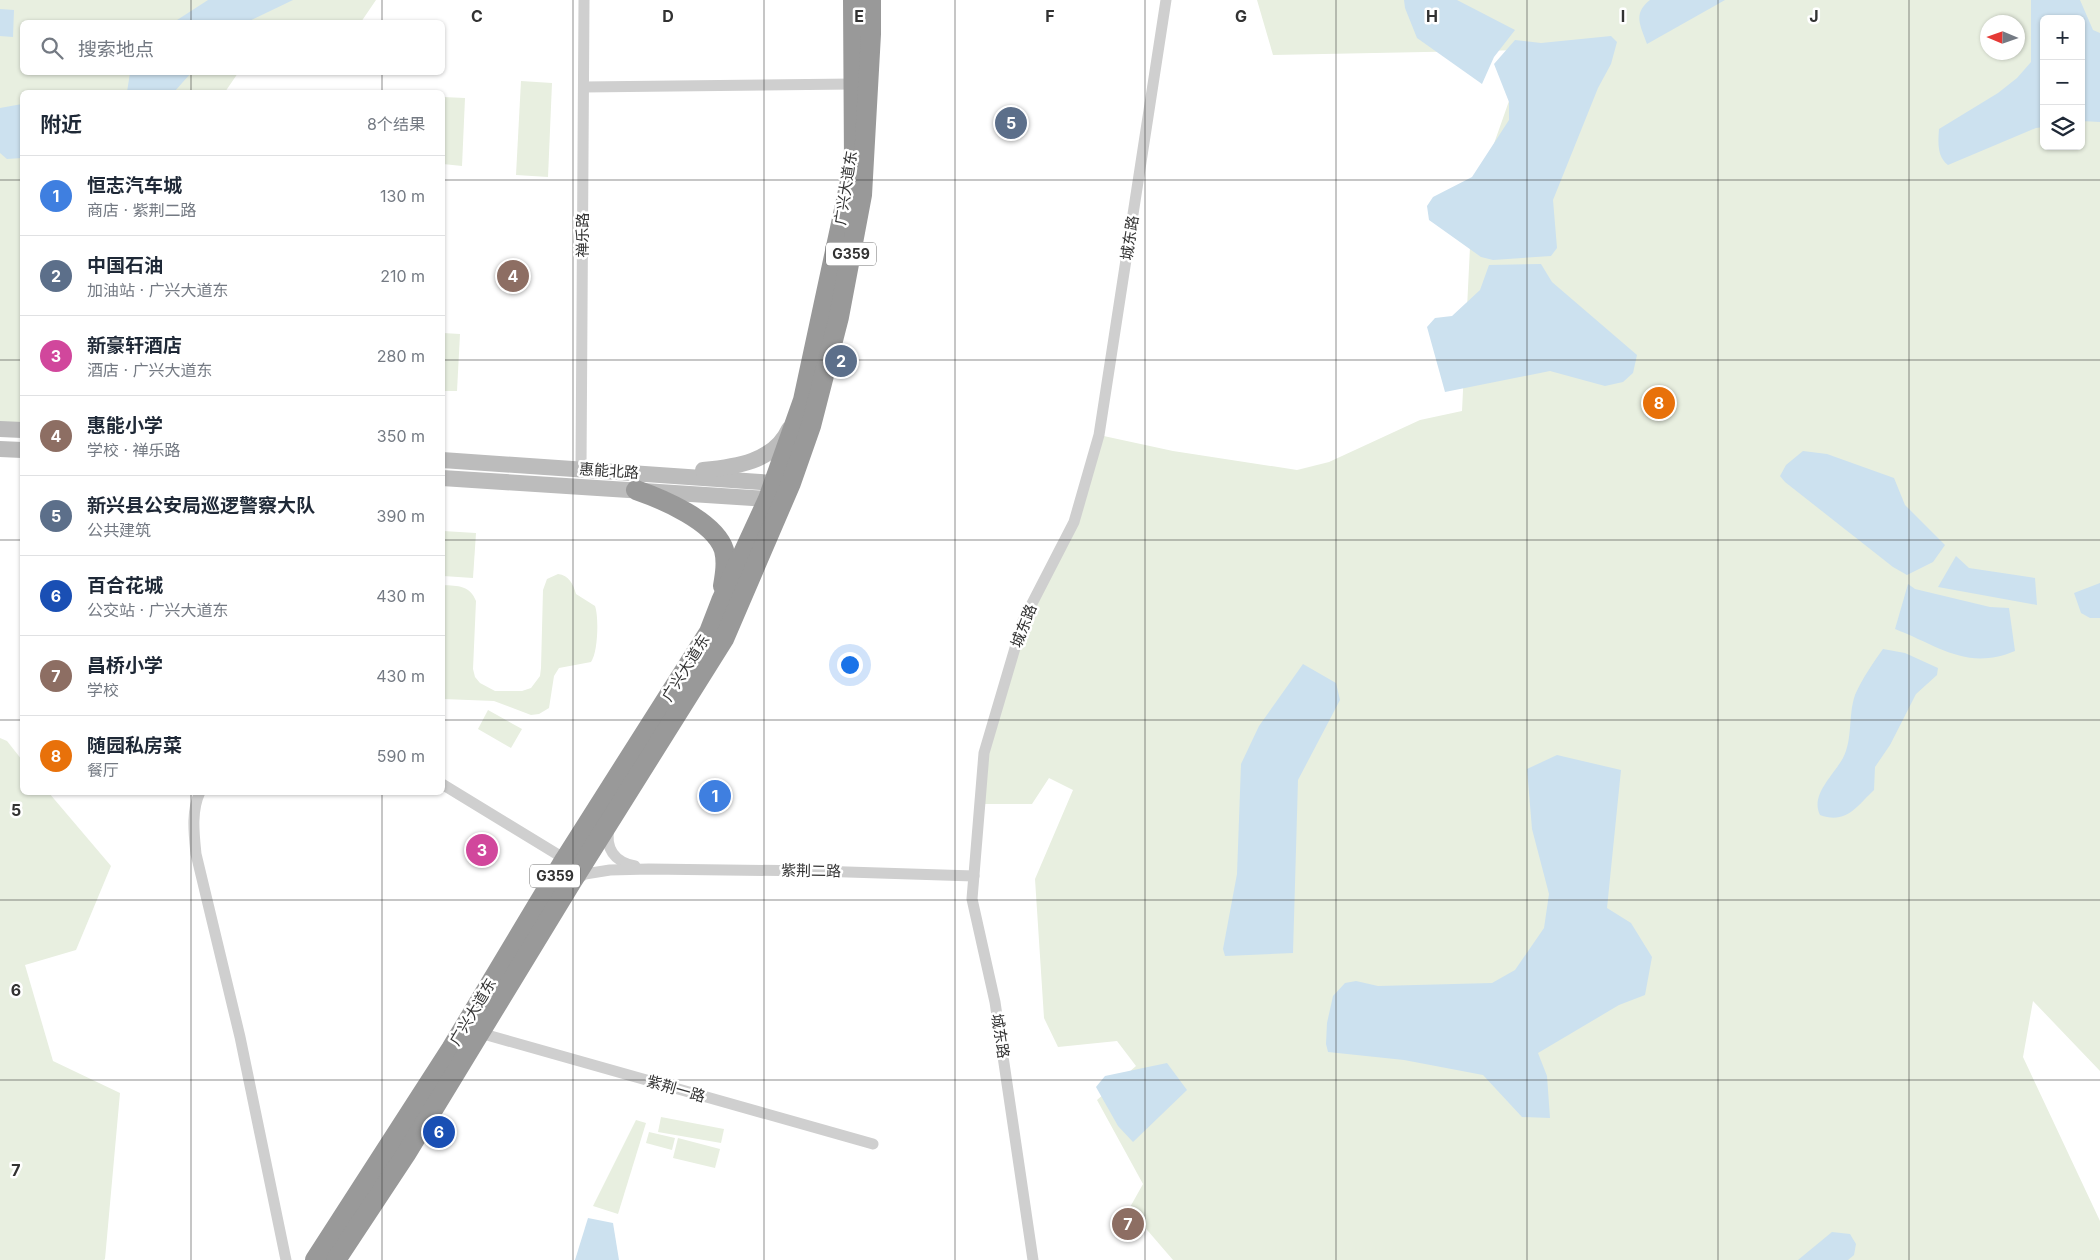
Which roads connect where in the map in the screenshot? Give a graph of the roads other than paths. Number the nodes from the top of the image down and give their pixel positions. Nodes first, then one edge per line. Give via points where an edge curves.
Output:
1 (584, 0) edge
2 (853, 0) edge
3 (871, 0) edge
4 (1166, 0) edge
5 (853, 84) junction
6 (584, 87) junction
7 (803, 400) junction
8 (0, 429) edge
9 (20, 430) edge
10 (0, 449) edge
11 (20, 450) edge
12 (445, 460) edge
13 (581, 469) junction
14 (650, 474) junction
15 (445, 478) edge
16 (636, 490) junction
17 (772, 491) junction
18 (721, 602) junction
19 (445, 786) edge
20 (199, 795) edge
21 (611, 819) junction
22 (565, 859) junction
23 (649, 869) junction
24 (974, 876) junction
25 (571, 883) junction
26 (480, 1033) junction
27 (873, 1144) dead end
28 (286, 1260) edge
29 (315, 1260) edge
30 (336, 1260) edge
31 (1033, 1260) edge

1 - 6 street, 禅乐路
2 - 5 highway, 广兴大道东 / G359
3 - 21 highway, 广兴大道东 / G359 via 872,34 862,195 839,317 811,426 791,483 724,639
4 - 24 street, 城东路 via 1098,435 1074,522 1023,621 984,753
5 - 6 street
5 - 7 highway, 广兴大道东 / G359 via 854,162
6 - 13 street, 禅乐路
7 - 14 street via 787,433 758,460 724,468
7 - 17 highway, 广兴大道东 / G359
8 - 9 street
10 - 11 street
12 - 13 street, 惠能北路
13 - 14 street, 惠能北路
14 - 17 street, 惠能北路
15 - 16 street, 惠能北路
16 - 17 street, 惠能北路
16 - 18 highway via 668,502 714,534 724,549 726,566
17 - 18 highway, 广兴大道东 / G359
18 - 22 highway, 广兴大道东 / G359 via 709,632
19 - 22 street
20 - 28 street via 194,828 196,854 240,1037
21 - 23 street, 紫荆二路 via 607,838 614,857 626,864
21 - 25 highway, 广兴大道东 / G359
22 - 29 highway, 广兴大道东 / G359 via 452,1049
23 - 24 street, 紫荆二路
23 - 25 street, 紫荆二路 via 585,874
24 - 31 street, 城东路 via 972,900 995,1002
25 - 26 highway, 广兴大道东 / G359
26 - 27 street, 紫荆一路
26 - 30 highway, 广兴大道东 / G359

